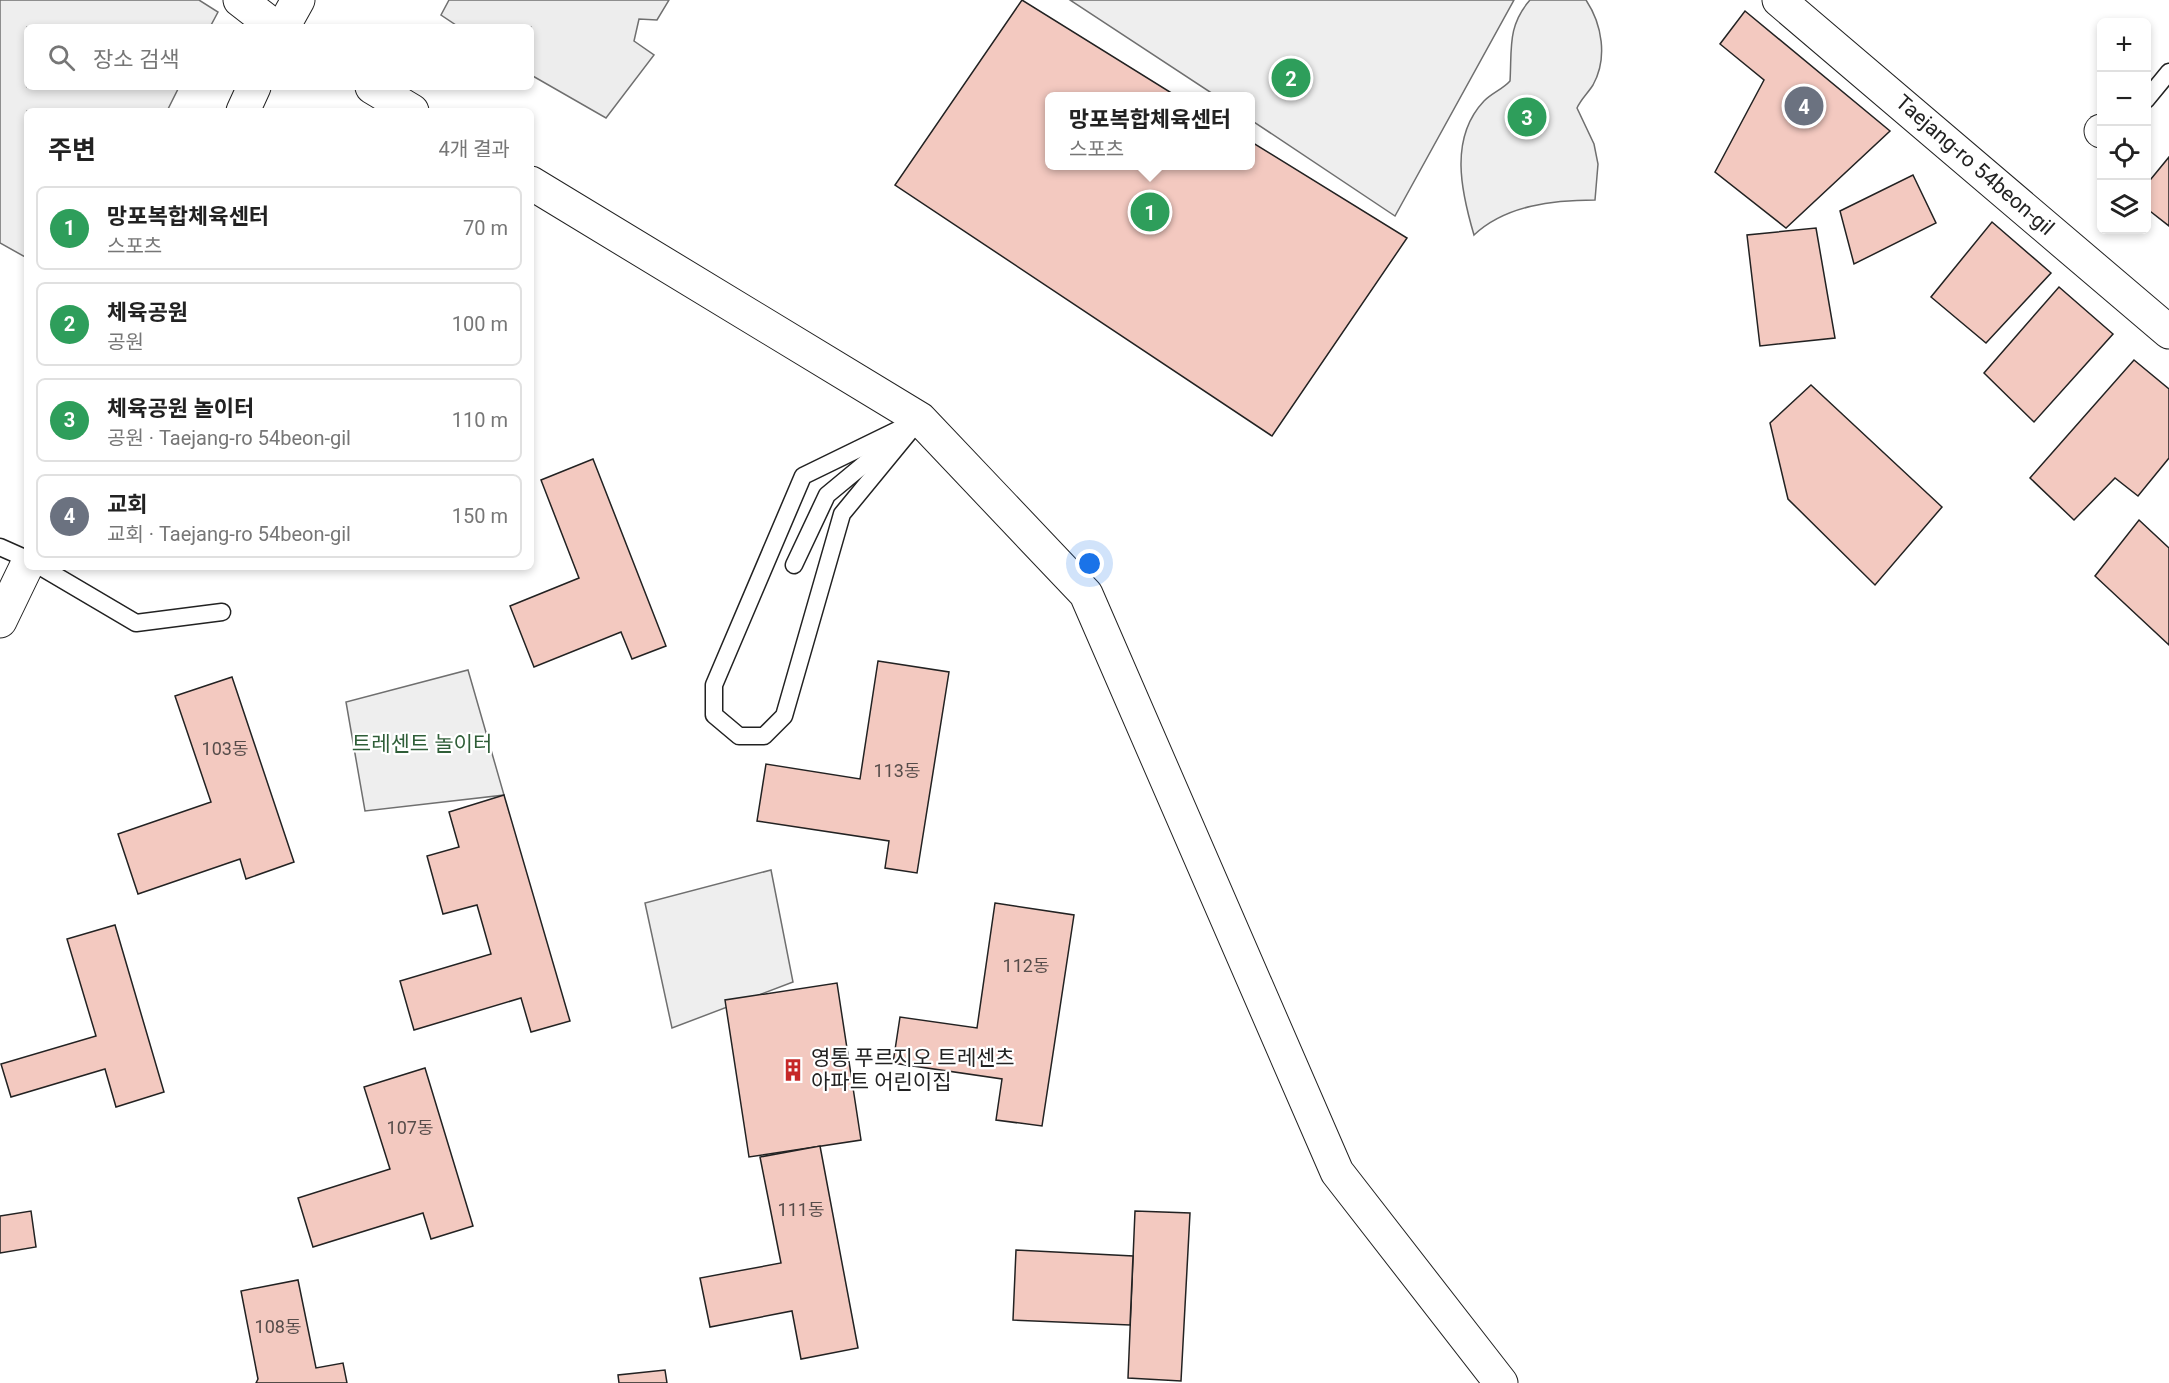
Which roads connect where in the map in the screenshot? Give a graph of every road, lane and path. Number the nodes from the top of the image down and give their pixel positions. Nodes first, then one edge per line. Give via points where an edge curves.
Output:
1 (240, 0) edge
2 (298, 0) edge
3 (1779, 0) edge
4 (271, 24) edge
5 (285, 24) edge
6 (2169, 72) edge
7 (253, 90) edge
8 (377, 90) edge
9 (2151, 94) edge
10 (244, 108) edge
11 (407, 108) edge
12 (534, 185) edge
13 (2169, 332) edge
14 (920, 419) junction
15 (0, 547) edge
16 (24, 558) edge
17 (794, 565) dead end
18 (25, 570) edge
19 (45, 570) edge
20 (222, 612) dead end
21 (0, 621) edge
22 (1502, 1383) edge

1 - 4 street
2 - 5 street
3 - 13 street, Taejang-ro 54beon-gil
6 - 9 lane
7 - 10 street
8 - 11 street
12 - 14 street
14 - 14 lane via 803,476 714,685 714,715 739,736 764,736 784,716 842,514
14 - 17 lane via 827,495
14 - 22 street via 1086,594 1337,1172
15 - 16 lane
18 - 21 street
19 - 20 lane via 136,623

